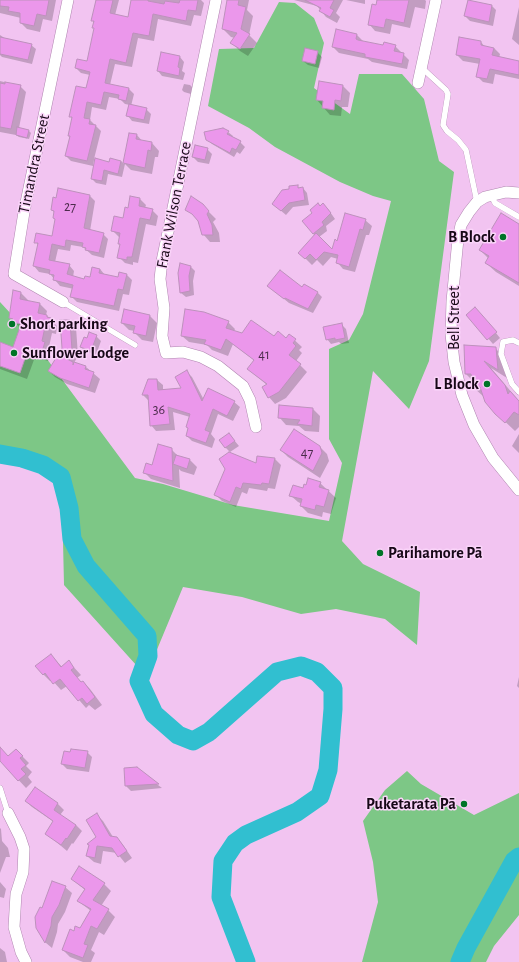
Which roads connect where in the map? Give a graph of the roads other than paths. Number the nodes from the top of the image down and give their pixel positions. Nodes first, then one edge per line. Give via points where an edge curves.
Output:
1 (68, 0) edge
2 (216, 0) edge
3 (436, 0) edge
4 (422, 68) junction
5 (418, 83) dead end
6 (519, 193) edge
7 (491, 194) junction
8 (477, 202) junction
9 (519, 217) edge
10 (63, 302) joint
11 (519, 343) edge
12 (135, 345) dead end
13 (519, 392) edge
14 (256, 427) dead end
15 (519, 490) edge
16 (0, 788) edge
17 (8, 813) joint
18 (26, 962) edge

1 - 10 street, Timandra Street via 24,212 14,274
2 - 14 street, Frank Wilson Terrace via 162,262 162,336 166,353 183,352 201,357 218,366 242,386 250,400
3 - 4 street
4 - 5 street
4 - 8 lane via 448,94 443,126 466,150
6 - 7 street, Bell Street
7 - 8 street, Bell Street
7 - 9 lane via 495,203
8 - 15 street, Bell Street via 462,225 458,239 452,301 451,334 454,362 462,395 474,425 493,458
10 - 12 lane
11 - 13 lane via 513,340 504,342 501,354 512,384
16 - 17 lane
17 - 18 street via 24,849 23,872 16,894 14,927

